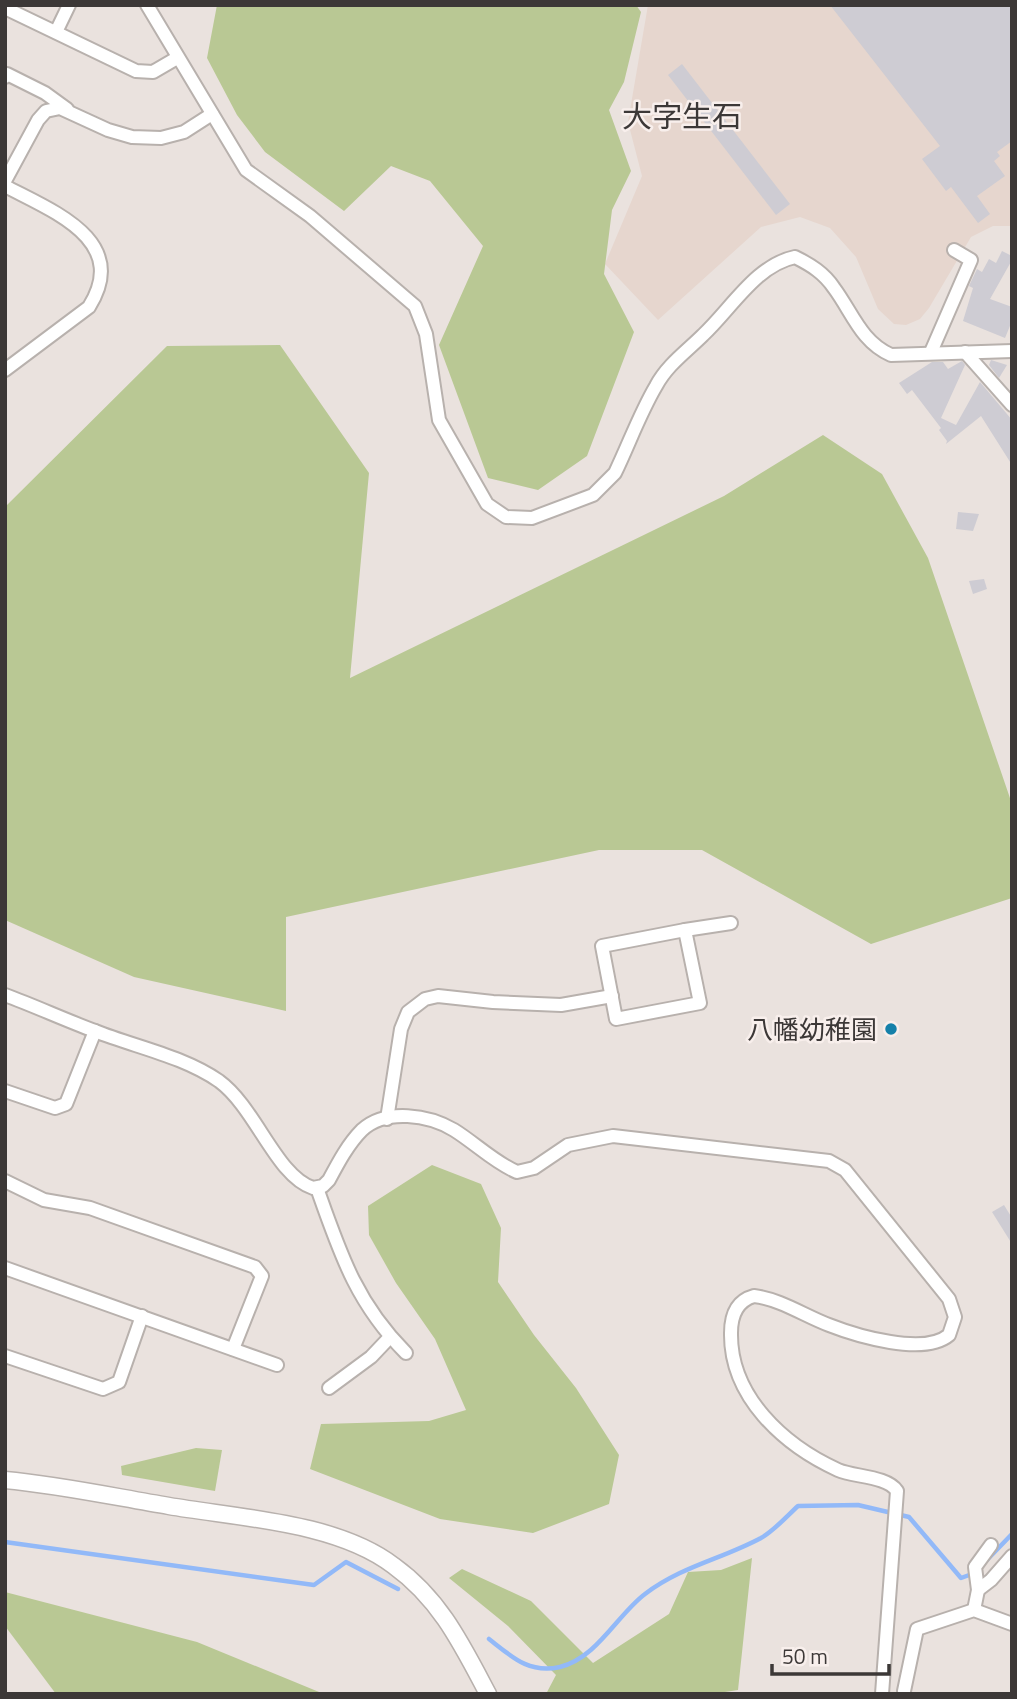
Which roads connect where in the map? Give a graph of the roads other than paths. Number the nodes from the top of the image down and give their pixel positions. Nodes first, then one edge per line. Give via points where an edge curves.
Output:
1 (69, 5) edge
2 (147, 5) edge
3 (5, 8) edge
4 (55, 32) junction
5 (177, 58) junction
6 (5, 77) edge
7 (69, 111) junction
8 (212, 114) junction
9 (5, 184) edge
10 (954, 250) dead end
11 (1012, 351) edge
12 (931, 352) junction
13 (965, 352) junction
14 (5, 370) edge
15 (1012, 405) edge
16 (731, 923) dead end
17 (685, 930) junction
18 (5, 995) edge
19 (612, 996) junction
20 (94, 1031) junction
21 (5, 1091) edge
22 (387, 1119) junction
23 (5, 1181) edge
24 (317, 1188) junction
25 (5, 1268) edge
26 (142, 1316) junction
27 (390, 1337) junction
28 (233, 1349) junction
29 (406, 1353) dead end
30 (5, 1356) edge
31 (277, 1365) dead end
32 (329, 1388) dead end
33 (5, 1480) edge
34 (991, 1545) dead end
35 (1012, 1556) edge
36 (976, 1586) junction
37 (974, 1610) junction
38 (1012, 1624) edge
39 (904, 1690) dead end
40 (488, 1694) edge
41 (882, 1694) edge

1 - 4 street
2 - 5 street
3 - 4 street
4 - 5 street via 146,73
5 - 8 street
6 - 7 street via 7,74 45,93
7 - 8 street via 108,130 161,138 184,132
7 - 9 street via 46,111 38,120
8 - 12 street via 246,170 300,208 415,306 426,334 439,420 487,504 506,517 544,515 581,501 606,485 667,369 782,260 795,257 814,267 833,285 857,327 878,349 906,356
9 - 14 street via 77,225 96,249 99,268 97,293 89,307
10 - 12 street via 971,260
11 - 13 street
12 - 13 street
13 - 15 street
16 - 17 street
17 - 19 street via 602,946
17 - 19 street via 700,1003 616,1019
18 - 20 street
19 - 22 street via 561,1005 438,996 425,999 408,1012 401,1030
20 - 21 street via 66,1104 55,1108
20 - 24 street via 168,1056 218,1080 252,1114 285,1166 307,1186
22 - 24 street via 362,1130 329,1180
22 - 41 street via 433,1121 517,1172 534,1168 568,1146 613,1136 818,1158 838,1165 949,1299 955,1317 949,1335 926,1344 889,1342 842,1330 754,1296 738,1306 731,1321 733,1360 740,1385 754,1405 789,1438 838,1469 895,1487 898,1496
23 - 28 street via 44,1200 90,1208 255,1267 262,1276
24 - 27 street via 352,1282
25 - 26 street
26 - 28 street
26 - 30 street via 118,1382 103,1389
27 - 29 street
27 - 32 street via 372,1357
28 - 31 street
33 - 40 street via 302,1529 371,1551 404,1573 438,1608
34 - 36 street via 975,1567
35 - 36 street via 991,1580
36 - 37 street
37 - 38 street
37 - 39 street via 917,1629

